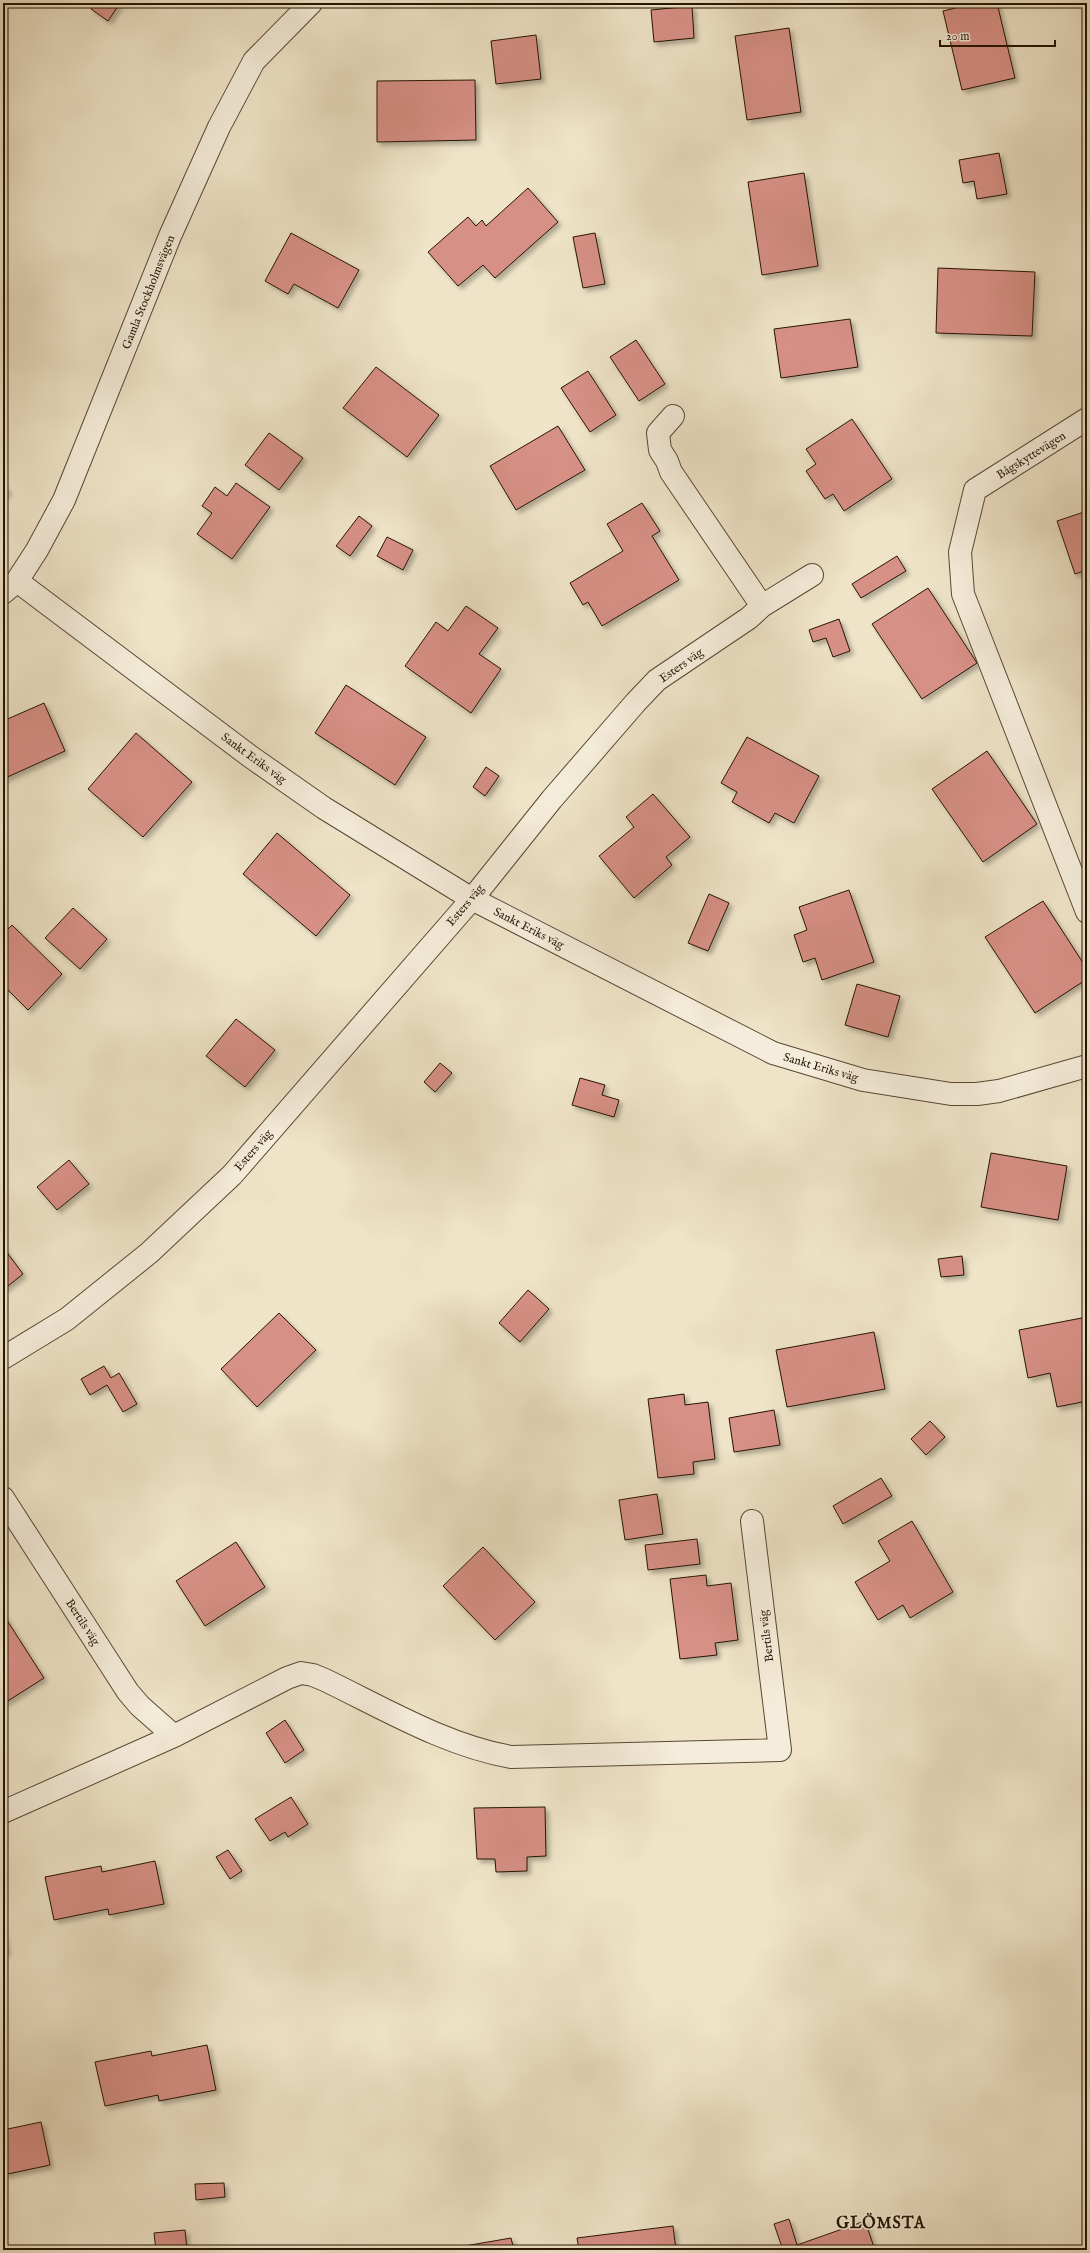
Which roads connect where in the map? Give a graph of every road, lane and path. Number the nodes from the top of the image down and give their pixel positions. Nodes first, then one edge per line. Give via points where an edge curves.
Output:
1 (311, 3) edge
2 (673, 416) dead end
3 (1087, 419) edge
4 (812, 575) dead end
5 (10, 587) edge
6 (762, 606) junction
7 (472, 899) junction
8 (1087, 912) edge
9 (1087, 1066) edge
10 (3, 1358) edge
11 (3, 1498) edge
12 (752, 1522) dead end
13 (174, 1736) junction
14 (3, 1812) edge

1 - 5 street, Gamla Stockholmsvägen via 254,61 219,128 170,236 64,500 37,550
2 - 6 street via 658,433 660,450 671,472
3 - 8 street, Bågskyttevägen via 975,490 960,552 963,594
4 - 6 street, Esters väg
5 - 7 street, Sankt Eriks väg via 324,808
6 - 7 street, Esters väg via 749,618 657,680 552,799
7 - 9 street, Sankt Eriks väg via 773,1053 831,1071 910,1089 978,1094 999,1091
7 - 10 street, Esters väg via 232,1175 149,1253 66,1319
11 - 13 street, Bertils väg via 128,1692
12 - 13 street, Bertils väg via 780,1750 511,1757 447,1740 325,1680 301,1673 267,1687
13 - 14 street

